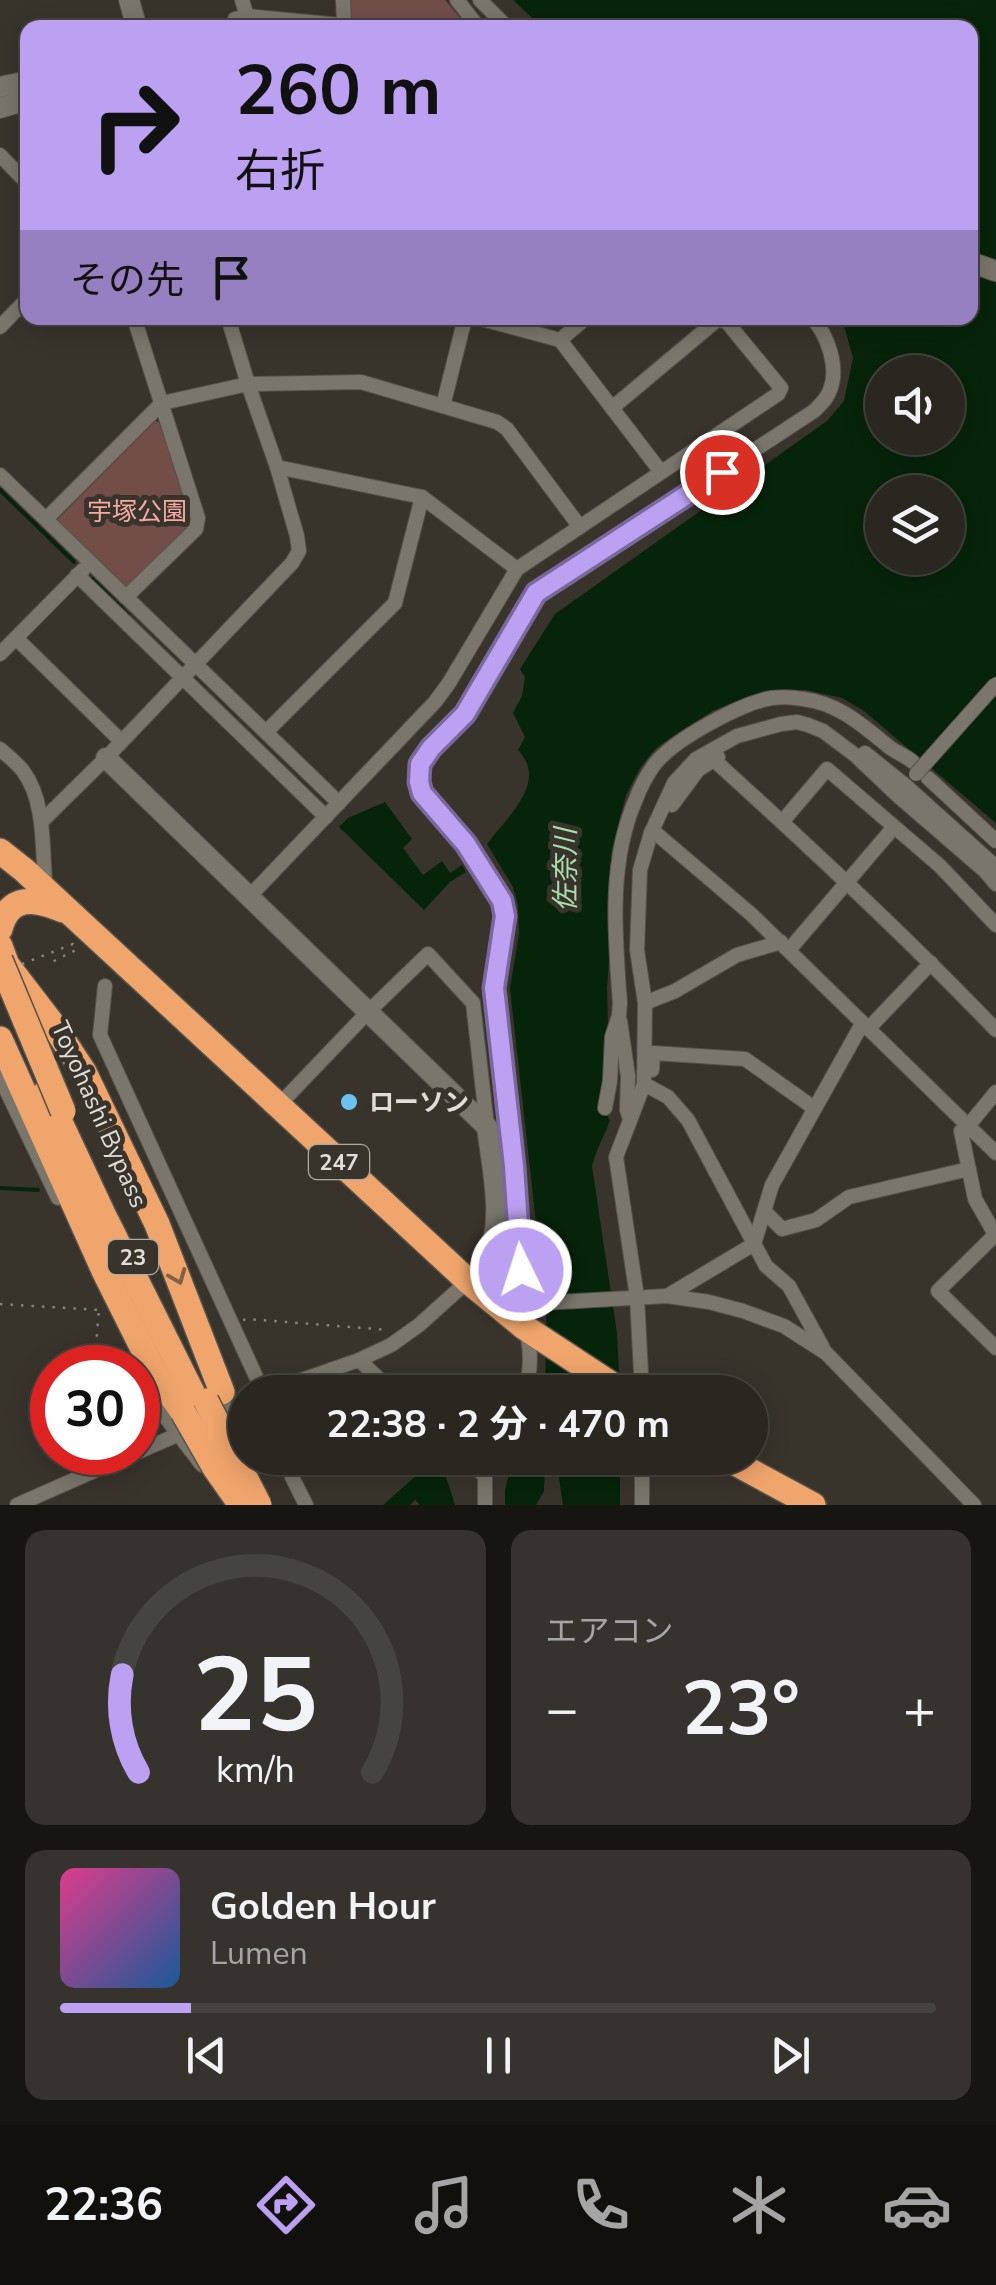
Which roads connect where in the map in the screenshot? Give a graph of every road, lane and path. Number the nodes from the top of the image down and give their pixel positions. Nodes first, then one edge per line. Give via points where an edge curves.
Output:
1 (242, 0) edge
2 (457, 0) edge
3 (480, 0) edge
4 (247, 16) junction
5 (235, 20) edge
6 (302, 20) edge
7 (473, 20) edge
8 (500, 20) edge
9 (0, 155) edge
10 (20, 176) edge
11 (20, 306) edge
12 (136, 325) edge
13 (230, 325) edge
14 (463, 325) edge
15 (504, 325) edge
16 (578, 325) edge
17 (710, 325) edge
18 (730, 325) edge
19 (818, 325) edge
20 (0, 327) edge
21 (560, 340) junction
22 (248, 384) junction
23 (162, 403) junction
24 (443, 406) junction
25 (612, 408) junction
26 (277, 467) junction
27 (661, 472) junction
28 (0, 475) edge
29 (422, 498) junction
30 (46, 520) junction
31 (580, 527) junction
32 (91, 563) junction
33 (517, 569) junction
34 (77, 574) junction
35 (126, 597) junction
36 (16, 638) junction
37 (0, 654) edge
38 (196, 664) junction
39 (182, 677) junction
40 (996, 684) edge
41 (266, 732) junction
42 (838, 741) junction
43 (122, 742) junction
44 (0, 749) edge
45 (106, 758) junction
46 (714, 760) junction
47 (916, 775) junction
48 (339, 803) junction
49 (326, 817) junction
50 (41, 822) junction
51 (782, 822) junction
52 (894, 827) junction
53 (0, 828) edge
54 (654, 834) junction
55 (996, 841) edge
56 (7, 852) edge
57 (996, 867) edge
58 (45, 880) junction
59 (847, 882) junction
60 (996, 884) edge
61 (249, 897) junction
62 (68, 912) junction
63 (996, 925) edge
64 (0, 929) edge
65 (785, 946) junction
66 (4, 958) edge
67 (52, 962) dead end
68 (931, 962) junction
69 (147, 983) junction
70 (105, 986) dead end
71 (644, 1003) junction
72 (368, 1012) junction
73 (620, 1016) junction
74 (865, 1026) junction
75 (996, 1030) edge
76 (0, 1039) edge
77 (0, 1076) edge
78 (646, 1086) junction
79 (996, 1092) edge
80 (278, 1106) junction
81 (605, 1108) dead end
82 (814, 1108) junction
83 (630, 1120) junction
84 (968, 1126) junction
85 (487, 1128) junction
86 (996, 1153) edge
87 (969, 1168) junction
88 (764, 1211) junction
89 (996, 1235) edge
90 (754, 1244) junction
91 (468, 1280) junction
92 (667, 1296) junction
93 (633, 1297) junction
94 (0, 1304) edge
95 (105, 1308) junction
96 (529, 1318) junction
97 (232, 1324) junction
98 (410, 1332) junction
99 (98, 1345) edge
100 (996, 1348) edge
101 (826, 1353) junction
102 (360, 1360) junction
103 (257, 1375) edge
104 (315, 1375) edge
105 (375, 1375) edge
106 (530, 1375) edge
107 (602, 1375) edge
108 (640, 1375) edge
109 (205, 1408) edge
110 (160, 1437) edge
111 (84, 1475) edge
112 (291, 1475) edge
113 (642, 1475) edge
114 (758, 1475) edge
115 (485, 1476) edge
116 (16, 1505) edge
117 (227, 1505) edge
118 (240, 1505) edge
119 (251, 1505) edge
120 (258, 1505) edge
121 (306, 1505) edge
122 (486, 1505) edge
123 (642, 1505) edge
124 (814, 1505) edge
125 (974, 1505) edge

1 - 4 street
2 - 7 street
3 - 8 street
4 - 5 street
4 - 6 street
9 - 10 street
11 - 20 street
12 - 23 street
13 - 22 street
14 - 24 street
15 - 21 street
16 - 21 street
17 - 25 street
18 - 27 street via 781,388
19 - 96 street via 833,371 825,400 536,593 465,714 420,764 422,793 466,844 505,916 494,988
21 - 25 street
22 - 23 street
22 - 24 street via 361,382
22 - 26 street
23 - 30 street
23 - 35 street via 196,529
24 - 31 street via 498,422
25 - 27 street
26 - 29 street
26 - 38 street via 300,552
27 - 31 street
28 - 30 street
29 - 33 street
29 - 41 street via 395,603
30 - 32 street
31 - 33 street
32 - 34 street
32 - 35 street
33 - 48 street via 442,693
34 - 36 street
34 - 39 street
35 - 38 street
36 - 37 street
36 - 43 street
38 - 39 street
38 - 41 street
39 - 43 street
39 - 49 street
40 - 47 street, bridge
41 - 48 street
42 - 46 street via 824,744 794,731 755,739
42 - 47 street
42 - 54 street via 796,722 737,736 684,771 665,799
42 - 60 street
43 - 45 street
44 - 50 street via 33,788
45 - 50 street
45 - 61 street
46 - 51 street
46 - 54 street via 678,794
47 - 55 street
47 - 57 street
47 - 73 street via 904,754 846,713 800,698 770,698 740,709 672,746 636,798 620,858
48 - 49 street
49 - 61 street
50 - 58 street
51 - 52 street via 828,769
51 - 59 street
52 - 59 street
52 - 63 street
53 - 56 highway
54 - 65 street
54 - 71 street via 640,870 637,908
56 - 58 highway, 247
56 - 62 highway, 247
58 - 69 highway, 247
59 - 65 street
59 - 68 street
61 - 72 street
62 - 64 highway via 43,902 18,903
62 - 69 highway, 247
65 - 71 street via 737,956
65 - 74 street
66 - 67 path, bridge via 73,944 76,950
66 - 109 highway, Toyohashi Bypass / 23, bridge via 59,1112
66 -> 109 highway via 84,1072 157,1224
68 - 74 street
68 - 75 street
69 - 80 highway, 247
70 - 97 street via 100,1035
71 - 78 street
72 - 80 street
72 - 85 street
72 - 85 street via 428,954 473,1004
73 - 81 street
73 - 83 street
74 - 82 street
74 - 84 street
76 - 109 highway via 156,1375
77 - 95 street
78 - 82 street via 653,1054 746,1058
78 - 83 street
78 - 90 street via 688,1120
79 - 84 street
80 - 91 highway, 247
82 - 88 street
83 - 93 street via 616,1158
84 - 86 street
84 - 87 street via 961,1131
85 - 91 street via 494,1233 484,1267
87 - 88 street via 849,1198 816,1220 782,1228
87 - 89 street via 975,1199
88 - 90 street
89 - 100 street via 938,1290
90 - 92 street
90 - 101 street via 789,1286
91 - 96 highway, 247
91 - 98 street
92 - 93 street
92 - 101 street via 743,1311 784,1326
93 - 96 street
93 - 108 street
94 - 95 path
95 - 99 path
95 - 109 street via 159,1409
96 - 106 street
96 - 107 highway, 247
97 - 98 path via 247,1319
97 - 103 street
98 - 102 street
101 - 125 street
102 - 104 street
102 - 105 street
109 - 110 street
109 - 117 street via 210,1475
109 - 118 highway, bridge via 215,1468
109 - 119 highway, Toyohashi Bypass / 23, bridge
109 - 120 highway, Toyohashi Bypass / 23, bridge
111 - 116 street
112 - 121 street
113 - 123 street
114 - 124 highway
115 - 122 street

